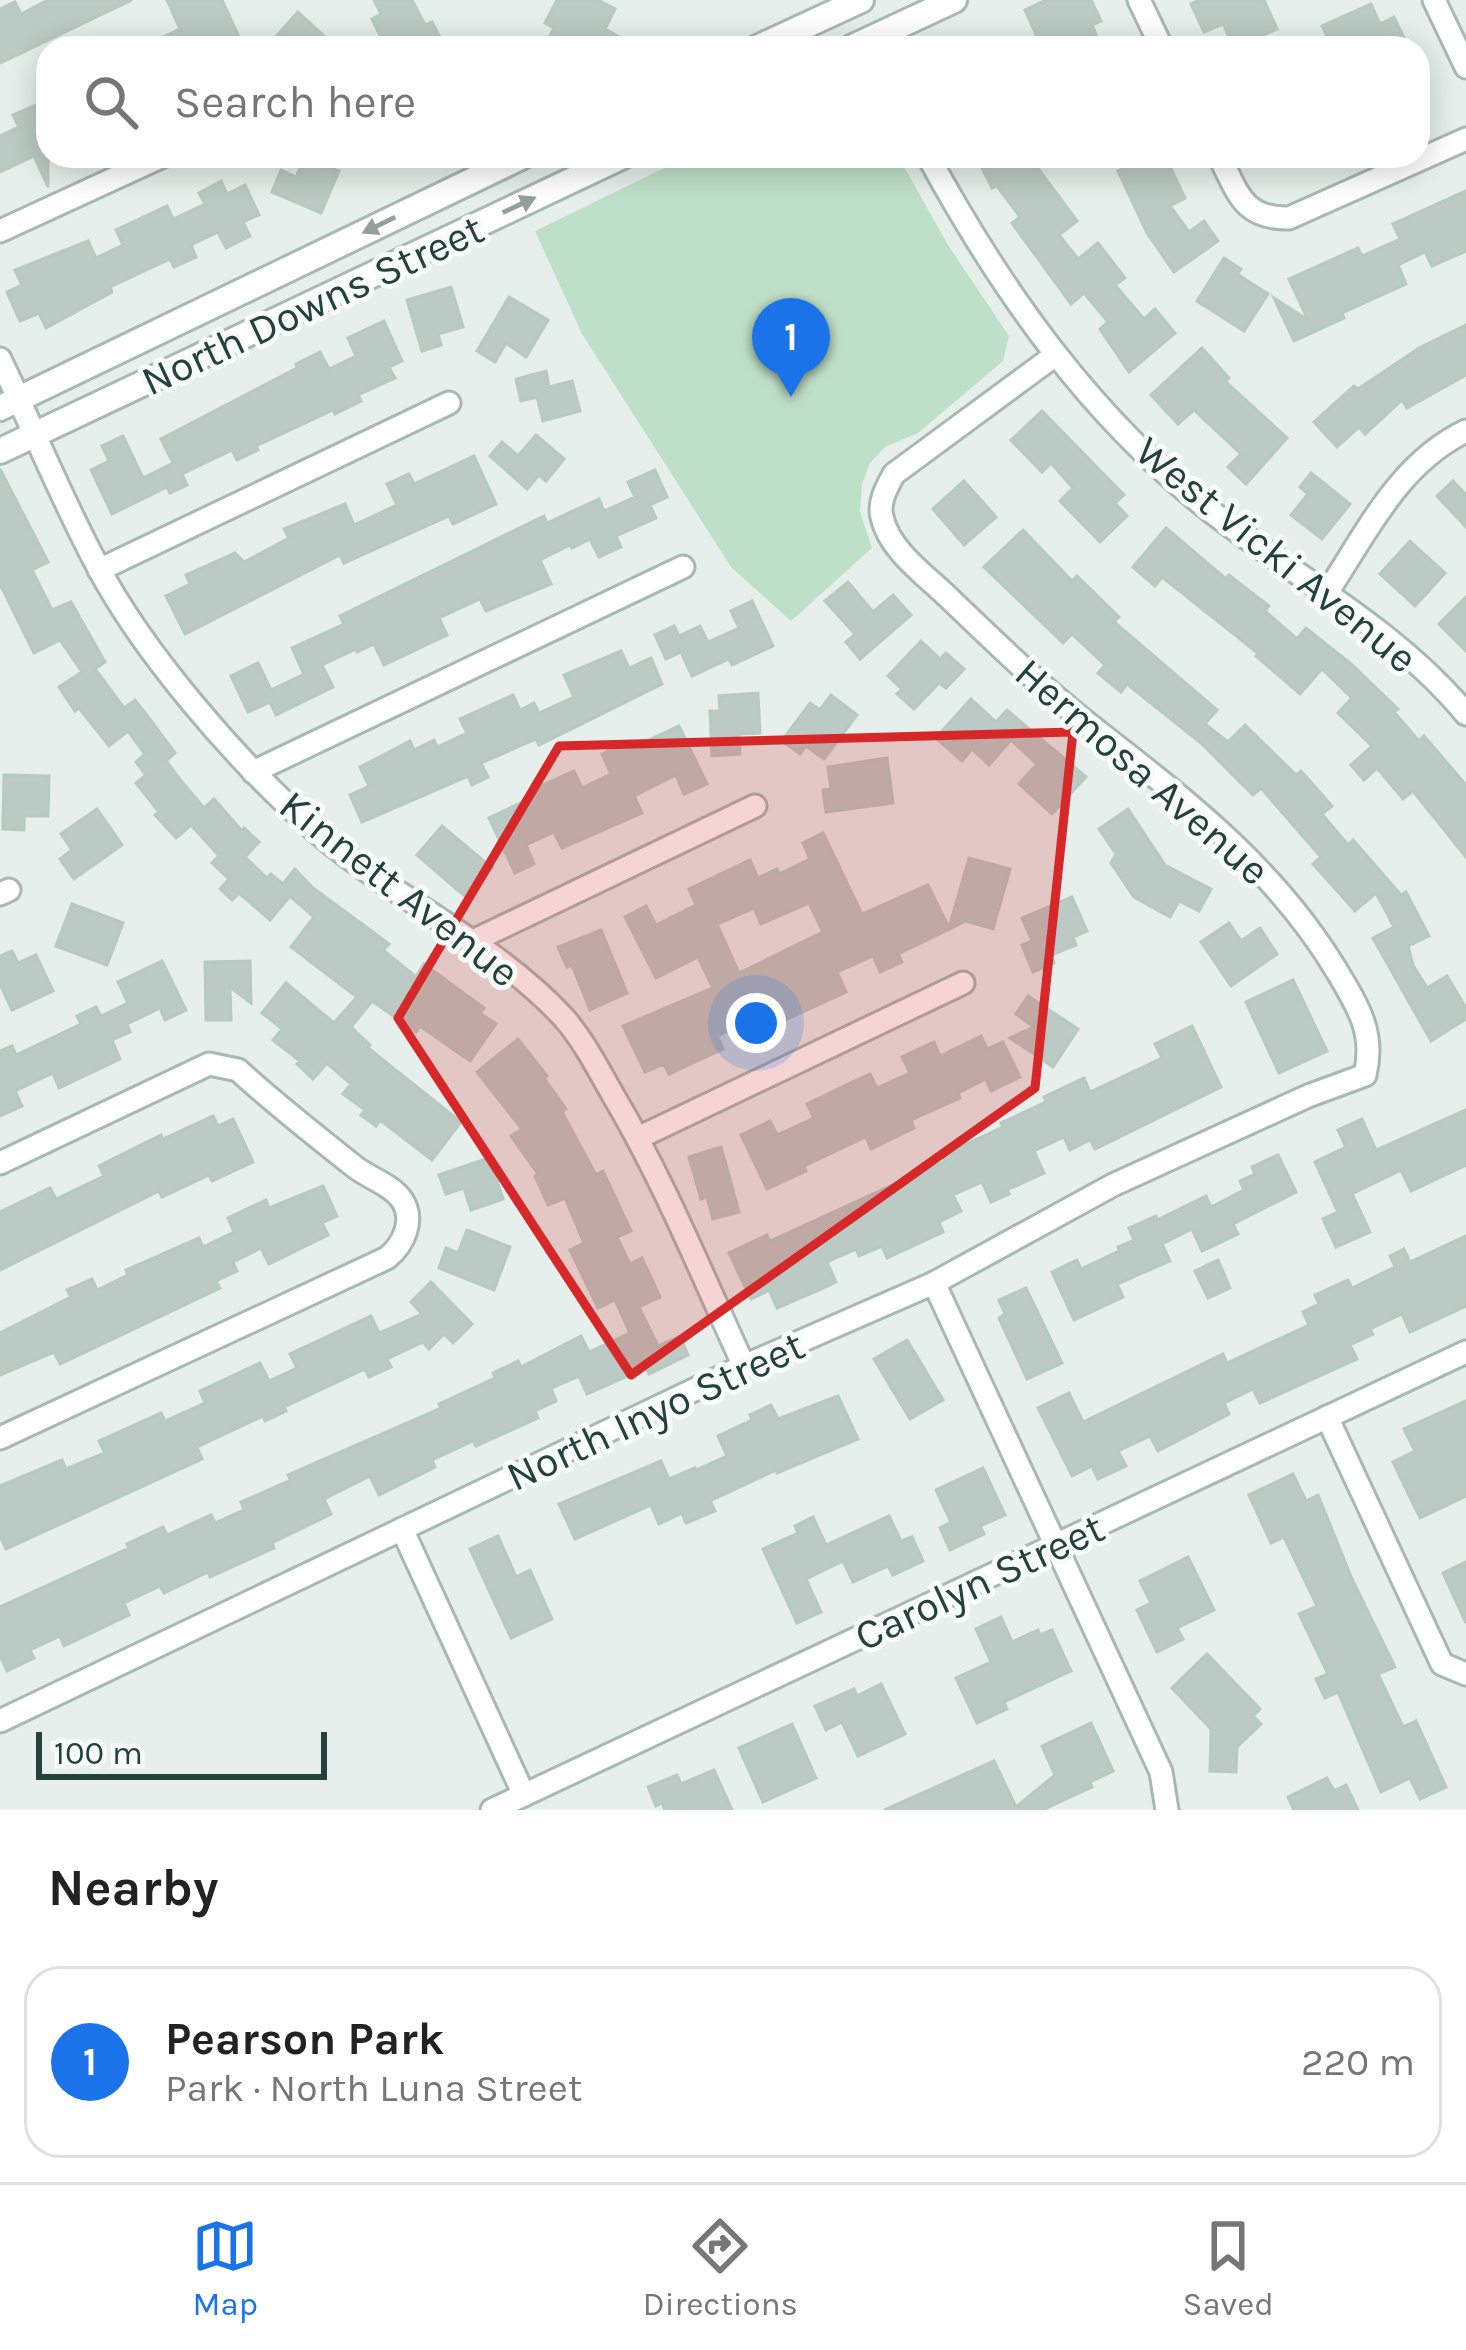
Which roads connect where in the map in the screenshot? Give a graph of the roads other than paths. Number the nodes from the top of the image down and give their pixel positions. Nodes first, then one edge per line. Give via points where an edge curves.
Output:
1 (953, 0) edge
2 (1139, 0) edge
3 (1434, 0) edge
4 (853, 2) edge
5 (782, 36) edge
6 (861, 36) edge
7 (883, 36) edge
8 (1156, 36) edge
9 (1466, 68) edge
10 (1466, 139) edge
11 (1430, 155) edge
12 (137, 168) edge
13 (498, 168) edge
14 (598, 168) edge
15 (935, 168) edge
16 (1226, 168) edge
17 (1401, 168) edge
18 (0, 231) edge
19 (1054, 356) junction
20 (0, 359) edge
21 (449, 403) dead end
22 (9, 404) edge
23 (1466, 431) edge
24 (34, 436) junction
25 (0, 451) edge
26 (683, 568) dead end
27 (99, 570) junction
28 (1328, 591) junction
29 (1466, 714) edge
30 (253, 772) junction
31 (755, 806) dead end
32 (471, 942) junction
33 (963, 983) dead end
34 (1308, 1096) joint
35 (638, 1138) junction
36 (0, 1162) edge
37 (934, 1283) junction
38 (1466, 1352) edge
39 (744, 1366) junction
40 (1328, 1417) junction
41 (0, 1438) edge
42 (402, 1529) junction
43 (1058, 1544) junction
44 (1460, 1671) edge
45 (0, 1721) edge
46 (524, 1795) junction
47 (1163, 1808) edge
48 (492, 1810) edge

1 - 7 street
2 - 8 street
3 - 9 street
4 - 5 street
4 - 6 street
10 - 11 street
12 - 18 street
13 -> 22 street, North Downs Street
24 -> 14 street, North Downs Street
15 - 19 street, West Vicki Avenue via 979,250
16 - 17 street via 1252,212 1289,218
19 - 28 street, West Vicki Avenue via 1216,515
19 - 34 street, Hermosa Avenue via 894,474 880,513 900,550 1012,658 1236,844 1315,933 1370,1034 1365,1075
20 - 22 street, Kinnett Avenue
21 - 27 street
22 - 24 street, Kinnett Avenue
23 - 28 street via 1402,478
24 - 25 street, North Downs Street
24 - 27 street, Kinnett Avenue
26 - 30 street
27 - 30 street, Kinnett Avenue
28 - 29 street, West Vicki Avenue
30 - 32 street, Kinnett Avenue via 360,867
31 - 32 street
32 - 35 street, Kinnett Avenue via 564,1018
33 - 35 street
34 - 37 street, North Inyo Street via 1113,1185
35 - 39 street, Kinnett Avenue
36 - 41 street via 209,1064 238,1070 396,1194 409,1224 387,1258
37 - 39 street, North Inyo Street
37 - 43 street
38 - 40 street, Carolyn Street
39 - 42 street, North Inyo Street
40 - 43 street, Carolyn Street
40 - 44 street via 1442,1664
42 - 45 street, North Inyo Street
42 - 46 street
43 - 46 street, Carolyn Street
43 - 47 street via 1161,1772
46 - 48 street, Carolyn Street

